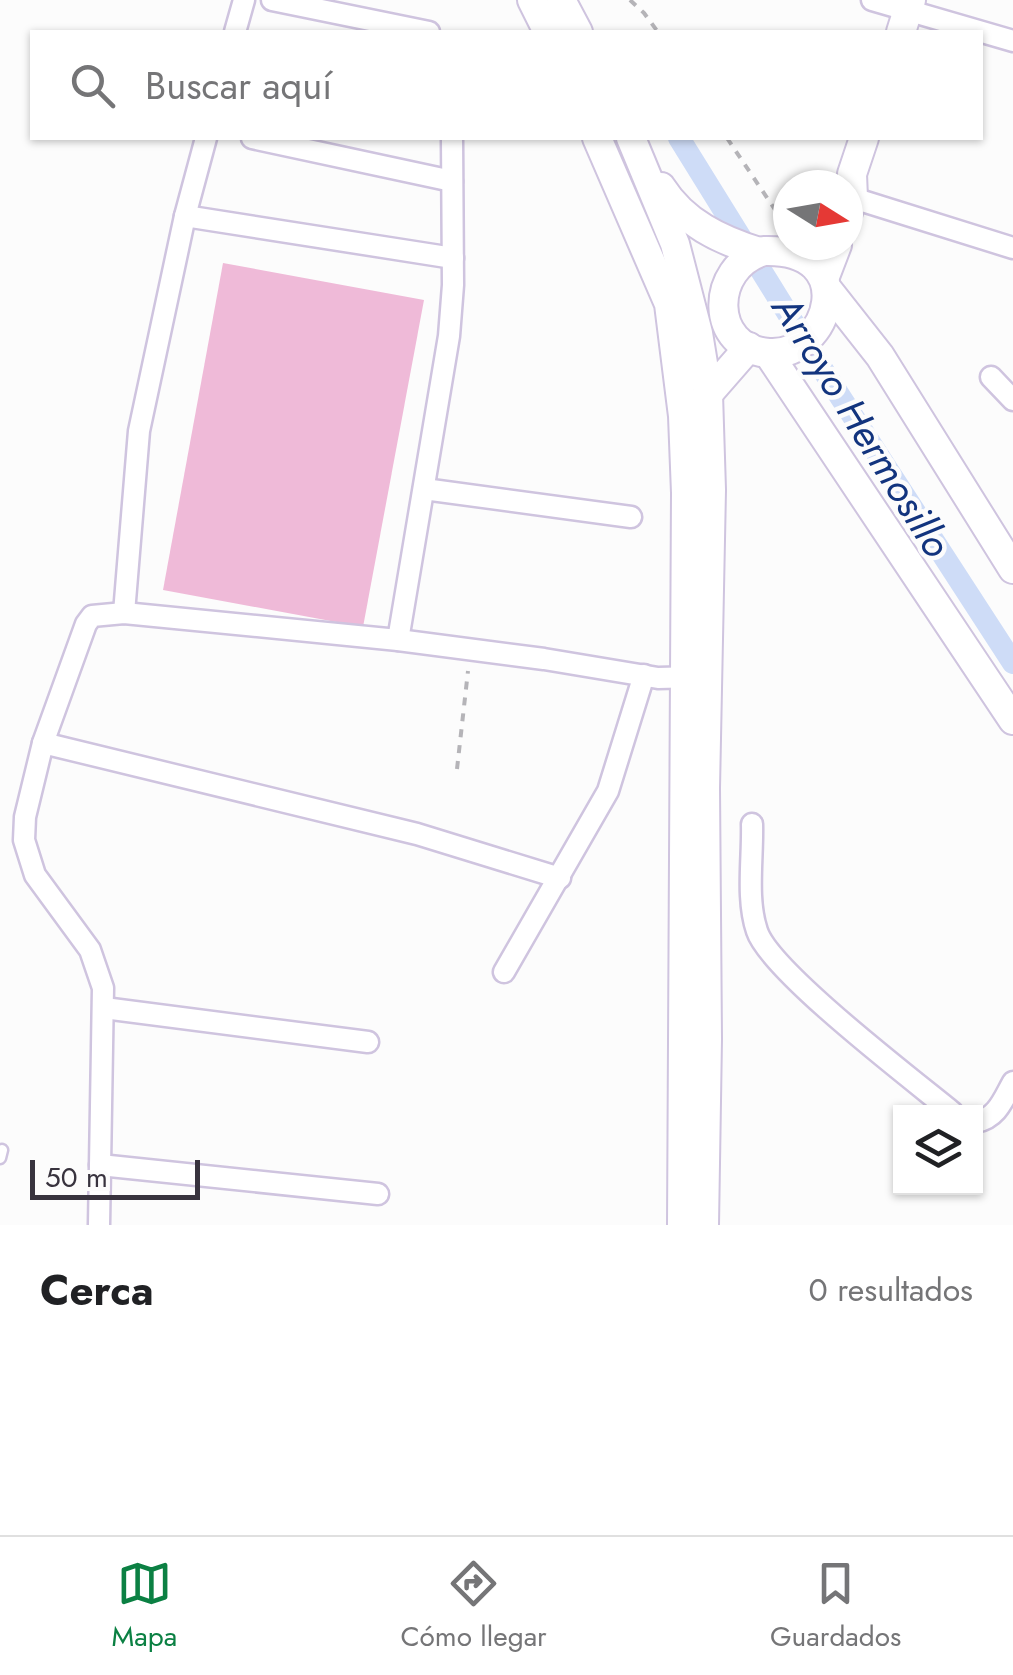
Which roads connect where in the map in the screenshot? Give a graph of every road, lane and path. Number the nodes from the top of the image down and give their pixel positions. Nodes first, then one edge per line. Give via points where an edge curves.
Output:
1 (244, 0) edge
2 (272, 0) edge
3 (532, 0) edge
4 (561, 0) edge
5 (630, 0) edge
6 (872, 0) edge
7 (907, 15) edge
8 (236, 30) edge
9 (419, 30) edge
10 (547, 30) edge
11 (577, 30) edge
12 (657, 30) edge
13 (968, 30) edge
14 (983, 34) edge
15 (1013, 41) edge
16 (205, 140) edge
17 (262, 140) edge
18 (452, 140) edge
19 (598, 140) edge
20 (728, 140) edge
21 (863, 140) edge
22 (636, 147) edge
23 (855, 170) edge
24 (452, 180) junction
25 (863, 197) edge
26 (773, 207) edge
27 (185, 216) junction
28 (1013, 248) edge
29 (757, 253) edge
30 (453, 258) junction
31 (833, 260) edge
32 (826, 284) junction
33 (682, 315) junction
34 (771, 344) junction
35 (992, 377) dead end
36 (708, 394) junction
37 (1013, 400) edge
38 (424, 489) junction
39 (632, 517) dead end
40 (1013, 569) edge
41 (124, 613) junction
42 (398, 640) junction
43 (470, 652) junction
44 (644, 675) junction
45 (696, 678) junction
46 (1013, 720) edge
47 (43, 743) junction
48 (457, 768) dead end
49 (752, 824) dead end
50 (560, 878) junction
51 (504, 972) dead end
52 (104, 1008) junction
53 (368, 1042) dead end
54 (1013, 1082) edge
55 (944, 1105) edge
56 (983, 1120) edge
57 (100, 1165) junction
58 (378, 1194) dead end
59 (99, 1225) edge
60 (682, 1225) edge
61 (704, 1225) edge

1 - 8 street
2 - 9 street
3 - 10 main road
4 - 11 main road
5 - 12 path
6 - 7 street
7 - 13 street
14 - 15 street
16 - 27 street
17 - 24 street
18 - 24 street
19 - 33 main road
20 - 26 path
21 - 23 main road
22 - 29 main road via 670,202 702,230
22 - 33 main road via 674,244
24 - 30 street
25 - 28 street
27 - 30 street
27 - 41 street via 140,432
29 - 32 main road via 799,256
29 - 33 main road
29 - 34 main road via 726,284 722,306 724,317
30 - 38 street via 449,336
31 - 32 main road
32 - 34 main road via 826,306
32 - 40 main road via 880,356
33 - 34 main road
33 - 36 main road
33 - 45 main road
34 - 36 main road
34 - 46 main road
35 - 37 street
36 - 45 main road via 710,490
38 - 39 street
38 - 42 street
41 - 42 street
41 - 47 street via 99,613 86,624
42 - 43 street
43 - 44 street
43 - 48 path
44 - 45 street
44 - 50 street via 608,791
45 - 60 main road
45 - 61 main road via 704,788
47 - 50 street via 418,834
47 - 52 street via 25,818 27,859 90,950
49 - 55 street via 753,913 763,945 788,974
50 - 51 street
52 - 53 street
52 - 57 street
54 - 56 street via 996,1112
57 - 58 street
57 - 59 street

